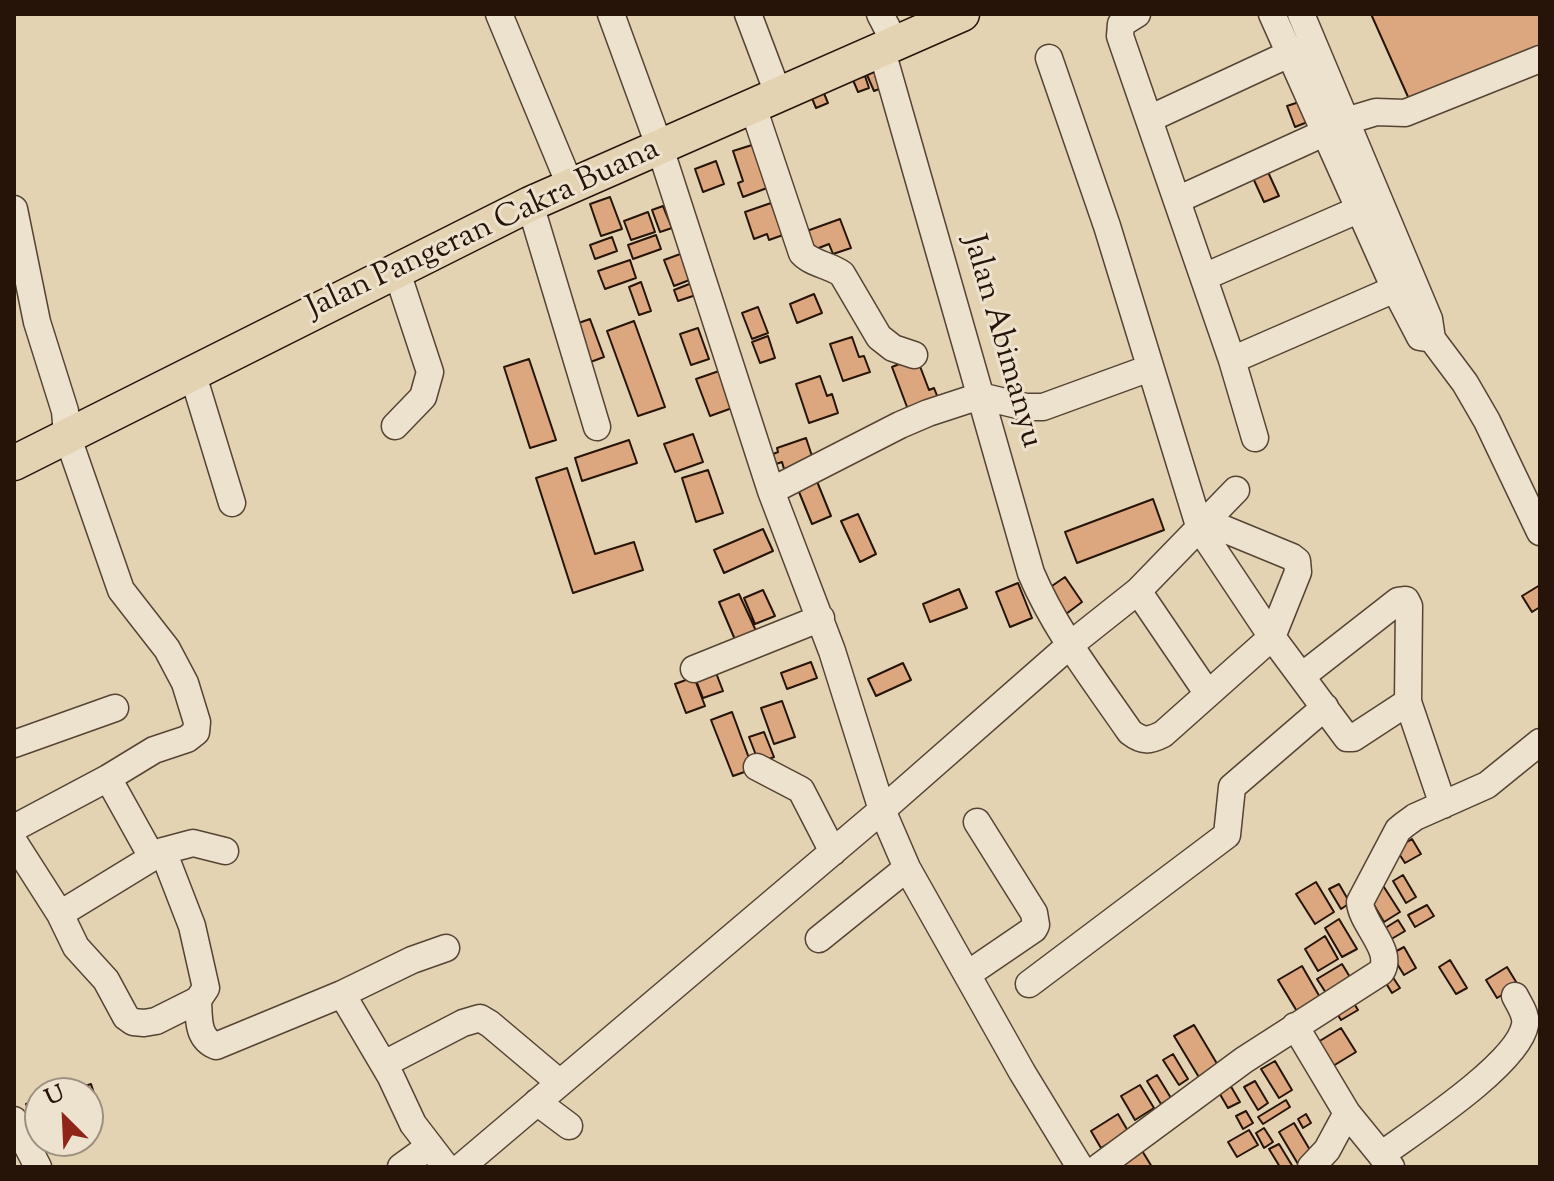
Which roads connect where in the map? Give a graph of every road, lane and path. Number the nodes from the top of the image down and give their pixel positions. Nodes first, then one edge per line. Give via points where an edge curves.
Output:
1 (499, 14) edge
2 (611, 14) edge
3 (748, 14) edge
4 (880, 14) edge
5 (962, 14) edge
6 (1137, 14) edge
7 (1272, 14) edge
8 (1301, 14) edge
9 (889, 48) junction
10 (1289, 54) junction
11 (1049, 58) dead end
12 (1540, 59) edge
13 (766, 101) junction
14 (1149, 119) junction
15 (1335, 127) junction
16 (660, 148) junction
17 (570, 185) junction
18 (1177, 200) junction
19 (530, 204) junction
20 (1360, 209) junction
21 (15, 214) edge
22 (396, 269) junction
23 (1204, 277) junction
24 (1395, 289) junction
25 (1432, 339) junction
26 (914, 355) dead end
27 (1232, 360) junction
28 (1150, 368) junction
29 (192, 372) junction
30 (980, 396) junction
31 (395, 426) dead end
32 (597, 427) dead end
33 (67, 435) junction
34 (1255, 438) dead end
35 (14, 463) edge
36 (1236, 490) dead end
37 (771, 491) junction
38 (232, 503) dead end
39 (1204, 526) junction
40 (1540, 532) edge
41 (1138, 591) junction
42 (821, 618) junction
43 (1272, 637) junction
44 (1070, 645) junction
45 (694, 669) dead end
46 (1302, 676) junction
47 (1208, 694) junction
48 (1408, 702) junction
49 (1325, 707) junction
50 (115, 708) dead end
51 (1540, 742) edge
52 (14, 744) edge
53 (757, 767) dead end
54 (108, 778) junction
55 (1443, 805) junction
56 (882, 810) junction
57 (977, 822) dead end
58 (14, 828) edge
59 (14, 842) edge
60 (225, 851) dead end
61 (833, 852) junction
62 (157, 854) junction
63 (907, 868) junction
64 (60, 914) junction
65 (819, 939) dead end
66 (446, 948) dead end
67 (968, 974) junction
68 (1029, 984) dead end
69 (342, 994) junction
70 (1515, 996) dead end
71 (198, 1000) junction
72 (1295, 1026) junction
73 (384, 1064) junction
74 (560, 1083) junction
75 (537, 1102) junction
76 (1347, 1113) junction
77 (14, 1120) edge
78 (569, 1126) dead end
79 (430, 1146) junction
80 (1386, 1161) edge
81 (38, 1167) edge
82 (401, 1167) edge
83 (446, 1167) edge
84 (461, 1167) edge
85 (1080, 1167) edge
86 (1099, 1167) edge
87 (1311, 1167) edge

1 - 17 street
2 - 16 street
3 - 13 street
4 - 9 street, Jalan Abimanyu
5 - 9 main road, Jalan Pangeran Cakra Buana
6 - 14 street via 1121,24 1120,36
7 - 10 street
8 - 15 street
9 - 13 main road, Jalan Pangeran Cakra Buana
9 - 30 street, Jalan Abimanyu
10 - 14 street
10 - 15 street
11 - 28 street
12 - 15 street via 1405,113 1376,112
13 - 16 main road, Jalan Pangeran Cakra Buana
13 - 26 street via 802,253 842,274 879,337
14 - 18 street
15 - 18 street
15 - 20 street
15 - 25 street via 1429,319
16 - 17 main road, Jalan Pangeran Cakra Buana
16 - 37 street
17 - 19 main road, Jalan Pangeran Cakra Buana
18 - 23 street
19 - 22 main road, Jalan Pangeran Cakra Buana
19 - 32 street
20 - 23 street
20 - 24 street
21 - 33 street
22 - 29 main road, Jalan Pangeran Cakra Buana
22 - 31 street via 430,372 423,397
23 - 27 street
24 - 25 street via 1420,337
24 - 27 street
25 - 40 street via 1487,421
27 - 34 street
28 - 30 street via 1043,407
28 - 39 street
29 - 33 main road, Jalan Pangeran Cakra Buana
29 - 38 street
30 - 37 street via 900,425
30 - 44 street, Jalan Abimanyu via 1031,573
33 - 35 main road, Jalan Pangeran Cakra Buana
33 - 54 street via 121,590 167,649 197,722 196,732 187,739 154,750
36 - 39 street
37 - 42 street
39 - 41 street
39 - 43 street
39 - 43 street via 1297,561 1298,572
41 - 44 street
41 - 47 street
42 - 45 street
42 - 56 street
43 - 46 street
43 - 47 street
44 - 47 street, Jalan Abimanyu via 1140,740 1163,734
44 - 56 street
46 - 48 street via 1406,600
46 - 49 street
48 - 49 street via 1353,738 1347,738
48 - 55 street
49 - 68 street via 1232,787 1227,835
50 - 52 street
51 - 55 street via 1497,779
53 - 61 street via 801,790
54 - 58 street
54 - 62 street
55 - 72 street via 1398,830 1360,902 1386,966
56 - 61 street
56 - 63 street
57 - 67 street via 1034,913 1036,925
59 - 64 street
60 - 62 street via 193,843
61 - 74 street
62 - 64 street
62 - 71 street via 192,926 205,980
63 - 65 street
63 - 67 street
64 - 71 street via 76,947 133,1022 156,1021
66 - 69 street
67 - 85 street
69 - 71 street via 216,1046 201,1034
69 - 73 street
70 - 80 street via 1525,1023 1502,1061
72 - 76 street
72 - 86 street
73 - 74 street via 480,1018
73 - 79 street via 413,1124
74 - 75 street
75 - 78 street
75 - 84 street
76 - 80 street
76 - 87 street
77 - 81 street
79 - 82 street
79 - 83 street

